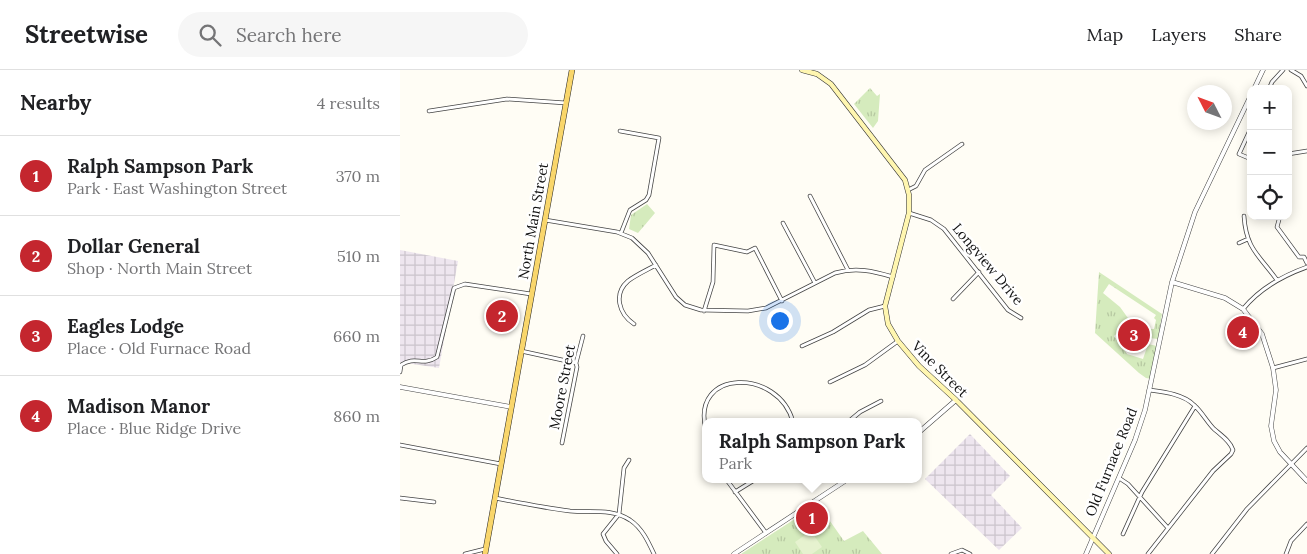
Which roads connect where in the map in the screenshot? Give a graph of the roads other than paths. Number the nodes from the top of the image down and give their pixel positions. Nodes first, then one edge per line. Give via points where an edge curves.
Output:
1 (572, 70) edge
2 (802, 70) edge
3 (1263, 70) edge
4 (1283, 70) edge
5 (1291, 70) edge
6 (1256, 85) edge
7 (1271, 85) edge
8 (1307, 86) edge
9 (566, 103) junction
10 (1247, 103) edge
11 (429, 111) dead end
12 (620, 130) dead end
13 (1247, 137) edge
14 (962, 144) dead end
15 (1307, 151) edge
16 (1292, 153) edge
17 (1247, 157) edge
18 (908, 190) junction
19 (810, 196) dead end
20 (909, 213) junction
21 (1244, 216) dead end
22 (544, 220) junction
23 (1279, 220) edge
24 (783, 223) dead end
25 (621, 233) junction
26 (1248, 239) junction
27 (1239, 243) dead end
28 (1306, 256) edge
29 (656, 265) junction
30 (1307, 265) edge
31 (848, 270) junction
32 (978, 272) junction
33 (893, 277) junction
34 (1277, 280) junction
35 (1172, 282) junction
36 (815, 283) junction
37 (531, 294) junction
38 (953, 299) dead end
39 (782, 301) junction
40 (885, 306) junction
41 (1243, 310) junction
42 (704, 311) junction
43 (1021, 318) dead end
44 (634, 324) dead end
45 (583, 336) dead end
46 (898, 341) junction
47 (802, 346) dead end
48 (521, 351) junction
49 (1307, 359) edge
50 (576, 363) junction
51 (1273, 368) junction
52 (400, 372) edge
53 (830, 382) dead end
54 (400, 387) edge
55 (1150, 390) junction
56 (881, 400) dead end
57 (956, 400) junction
58 (1196, 406) junction
59 (511, 407) junction
60 (705, 418) edge
61 (792, 418) edge
62 (855, 418) edge
63 (922, 430) edge
64 (562, 443) dead end
65 (400, 445) edge
66 (1307, 448) edge
67 (629, 460) dead end
68 (501, 464) junction
69 (1291, 464) junction
70 (1119, 478) junction
71 (1307, 481) edge
72 (729, 483) edge
73 (750, 483) edge
74 (842, 483) edge
75 (735, 492) junction
76 (400, 498) edge
77 (495, 498) junction
78 (1140, 498) junction
79 (434, 502) dead end
80 (619, 514) junction
81 (1307, 524) edge
82 (1168, 528) junction
83 (766, 533) junction
84 (1124, 534) dead end
85 (1093, 538) junction
86 (485, 551) edge
87 (1214, 552) edge
88 (465, 554) edge
89 (617, 554) edge
90 (654, 554) edge
91 (734, 554) edge
92 (951, 554) edge
93 (970, 554) edge
94 (1086, 554) edge
95 (1109, 554) edge
96 (1148, 554) edge
97 (1220, 554) edge
98 (1286, 554) edge

1 - 9 main road, North Main Street
2 - 18 main road via 818,74 831,84 904,180
3 - 6 street
4 - 7 street
5 - 8 street via 1302,76
9 - 11 street via 507,99
9 - 22 main road, North Main Street
10 - 35 street, Old Furnace Road via 1195,212
12 - 25 street via 659,138 649,195 630,210
13 - 17 street via 1239,154
14 - 18 street via 924,170 919,183
15 - 16 street
18 - 20 main road
19 - 31 street
20 - 32 street, Longview Drive via 942,226
20 - 33 main road
21 - 26 street
22 - 25 street
22 - 37 main road, North Main Street
23 - 28 street via 1277,227 1299,257
24 - 36 street
25 - 29 street via 642,245
26 - 27 street
26 - 34 street
28 - 30 street
29 - 42 street via 680,301
29 - 44 street via 629,281 620,293 621,309
30 - 34 street
31 - 33 street via 862,269
31 - 36 street
32 - 38 street
32 - 43 street, Longview Drive via 1008,310
33 - 40 main road
34 - 41 street
35 - 41 street via 1225,298
35 - 55 street, Old Furnace Road
36 - 39 street
37 - 48 main road, North Main Street
37 - 52 street via 465,284 454,288 437,357 429,362 408,360 401,365
39 - 42 street via 758,310
39 - 42 street via 755,248 747,252 714,245 713,282
40 - 46 main road, Vine Street via 888,324
40 - 47 street via 869,310
41 - 51 street via 1262,334
45 - 50 street, Moore Street
46 - 53 street via 864,365
46 - 57 main road, Vine Street via 919,366
48 - 50 street
48 - 59 main road, North Main Street
49 - 51 street
50 - 64 street, Moore Street
51 - 69 street via 1276,390 1271,426 1274,441
54 - 59 street
55 - 58 street via 1174,395
55 - 70 street, Old Furnace Road
56 - 62 street
57 - 63 street
57 - 85 main road, Vine Street
58 - 78 street
58 - 82 street via 1233,450
59 - 68 main road, North Main Street
60 - 61 street via 711,396 724,385 739,381 755,384 776,396
65 - 68 street
66 - 69 street
67 - 80 street via 624,468
68 - 77 main road, North Main Street
69 - 71 street
69 - 87 street via 1247,509
70 - 78 street
70 - 85 street, Old Furnace Road
72 - 75 street
73 - 75 street
74 - 83 street
75 - 83 street
76 - 79 street
77 - 80 street via 571,511
77 - 86 main road, North Main Street
78 - 82 street
78 - 84 street
80 - 89 street via 603,534
80 - 90 street via 639,527
81 - 98 street via 1291,541
82 - 96 street
83 - 91 street
85 - 94 street, Old Furnace Road
85 - 95 main road, Vine Street
86 - 88 street
87 - 97 street
92 - 93 street via 963,550

